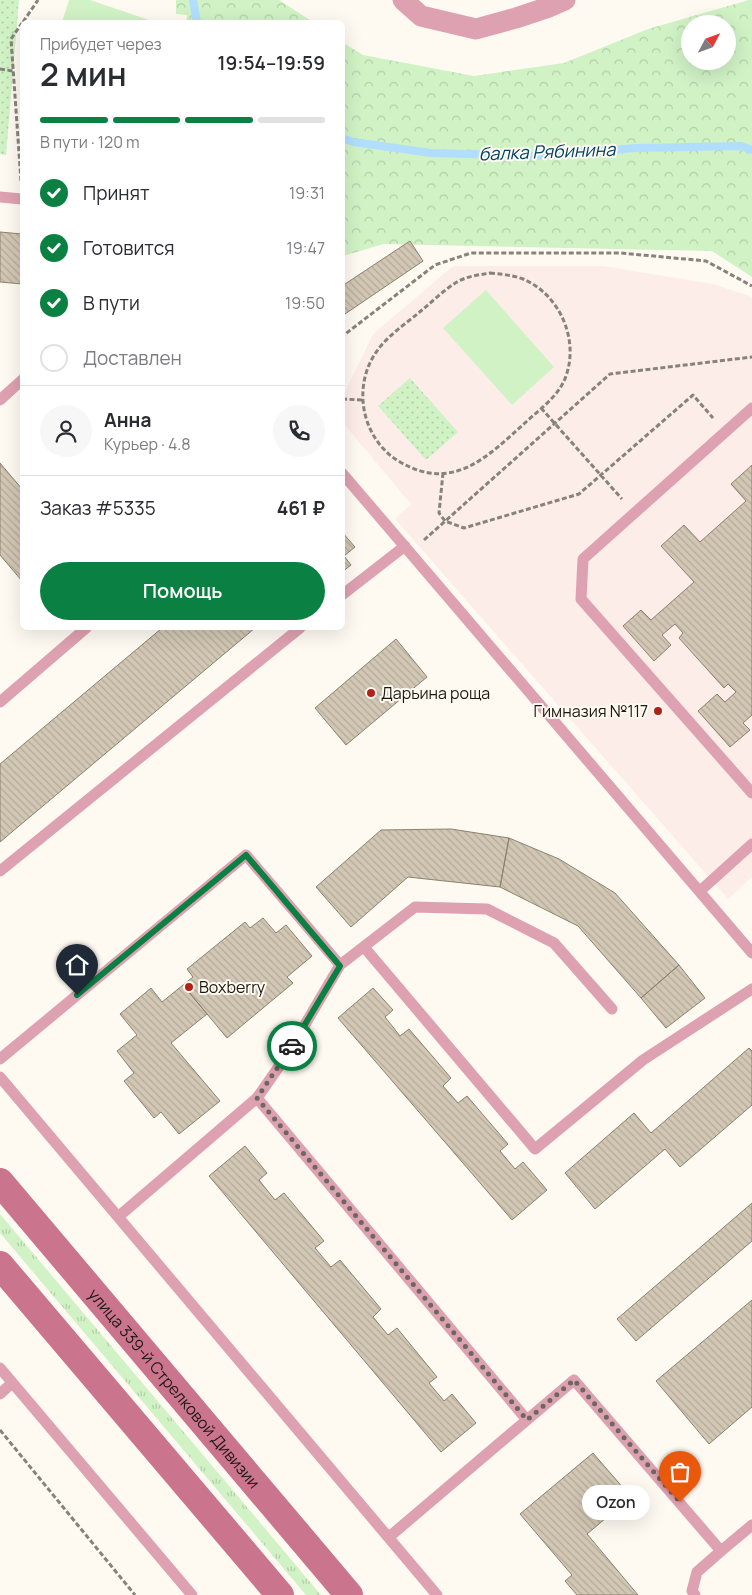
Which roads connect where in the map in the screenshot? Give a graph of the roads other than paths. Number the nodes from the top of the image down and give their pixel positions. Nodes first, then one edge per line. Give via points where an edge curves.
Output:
1 (403, 0) edge
2 (555, 2) edge
3 (0, 197) edge
4 (20, 199) edge
5 (20, 382) edge
6 (0, 400) edge
7 (752, 408) edge
8 (345, 476) edge
9 (405, 546) junction
10 (345, 592) edge
11 (84, 630) edge
12 (296, 630) edge
13 (0, 702) edge
14 (752, 793) edge
15 (752, 844) edge
16 (0, 871) edge
17 (700, 891) junction
18 (364, 947) junction
19 (752, 952) edge
20 (340, 966) junction
21 (752, 989) edge
22 (612, 1009) dead end
23 (0, 1058) edge
24 (0, 1077) edge
25 (257, 1098) junction
26 (0, 1182) edge
27 (118, 1217) junction
28 (0, 1265) edge
29 (0, 1368) edge
30 (12, 1383) junction
31 (0, 1394) edge
32 (527, 1420) junction
33 (752, 1525) edge
34 (389, 1537) junction
35 (721, 1551) junction
36 (192, 1595) edge
37 (280, 1595) edge
38 (349, 1595) edge
39 (438, 1595) edge
40 (695, 1595) edge

1 - 2 street via 421,16 476,29
3 - 4 lane
5 - 6 lane
7 - 14 lane via 583,559 581,599
8 - 9 lane
9 - 10 lane
9 - 17 lane
11 - 13 lane
12 - 16 lane
15 - 17 lane
17 - 19 lane
18 - 20 lane
18 - 21 lane via 535,1149 643,1060
18 - 22 lane via 415,907 487,909 554,943
20 - 23 lane via 246,855
20 - 25 lane via 288,1055
24 - 27 lane
25 - 27 lane
25 - 32 lane
26 - 38 main road, улица 339-й Стрелковой Дивизии
27 - 34 lane
28 - 37 main road
29 - 30 lane
30 - 31 lane
30 - 36 lane
32 - 34 lane
32 - 35 lane via 574,1380
33 - 35 lane
34 - 39 lane
35 - 40 lane via 698,1572 692,1591

